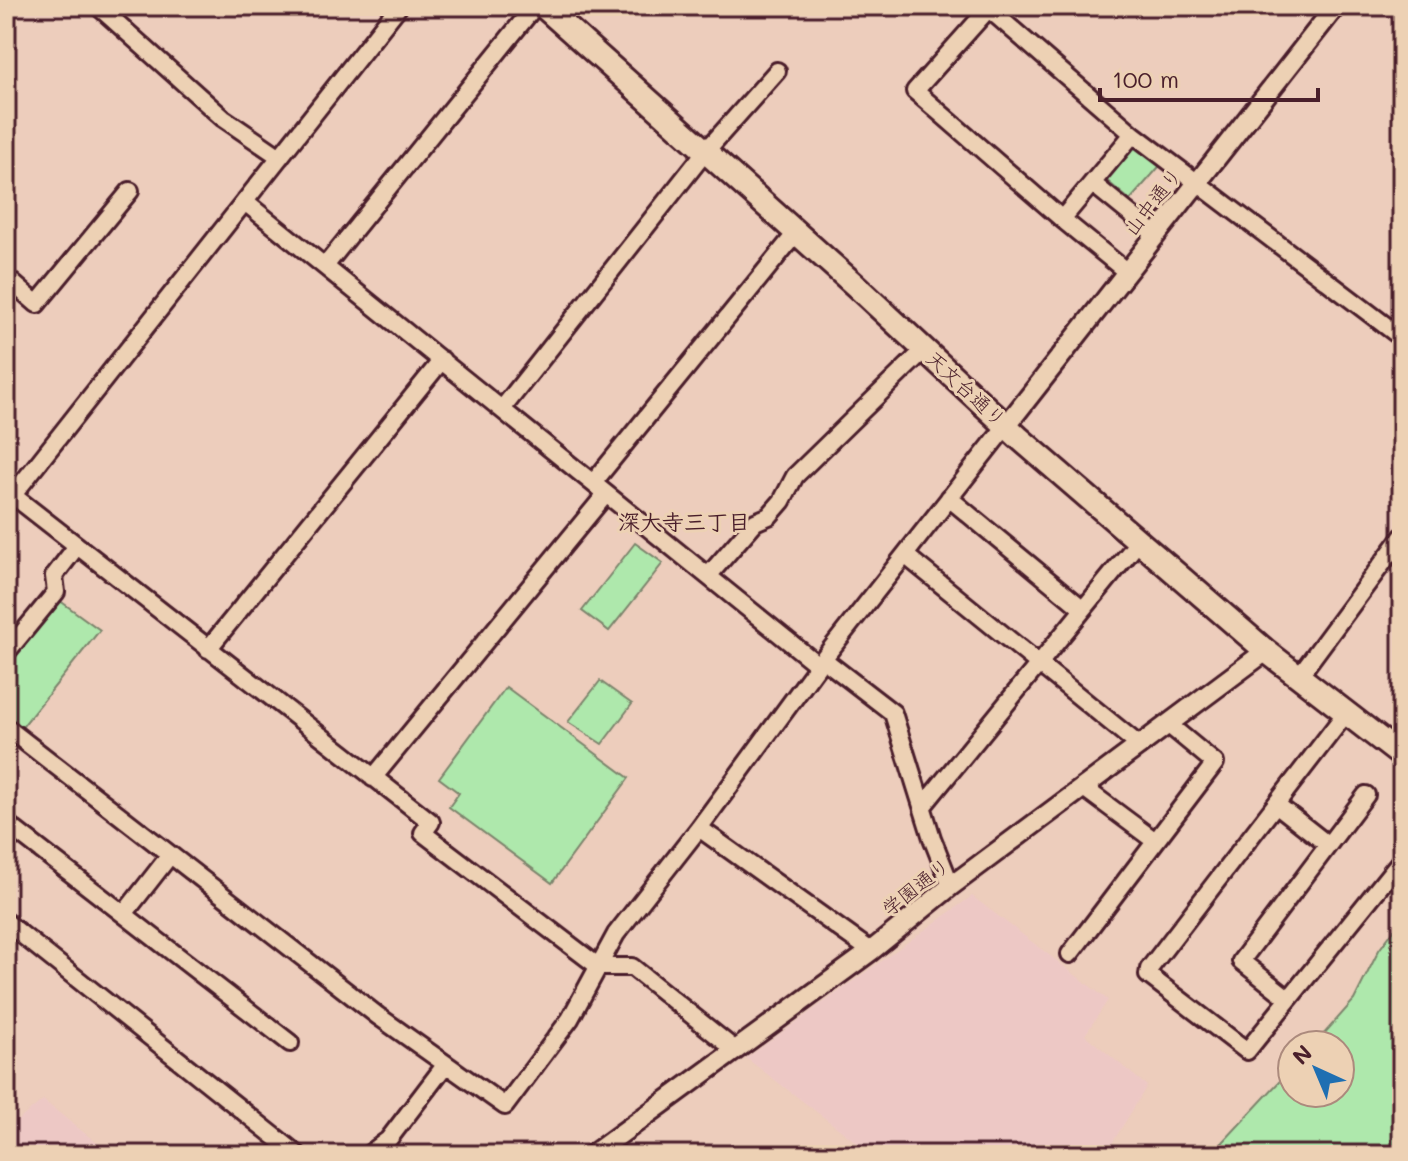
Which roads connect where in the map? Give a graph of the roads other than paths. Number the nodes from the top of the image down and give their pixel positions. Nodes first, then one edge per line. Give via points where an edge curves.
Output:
1 (98, 6) edge
2 (399, 6) edge
3 (535, 6) edge
4 (543, 6) edge
5 (1336, 6) edge
6 (990, 8) edge
7 (777, 71) dead end
8 (1133, 134) junction
9 (705, 152) junction
10 (280, 157) junction
11 (1197, 181) junction
12 (1092, 183) junction
13 (130, 191) dead end
14 (245, 202) junction
15 (1062, 219) junction
16 (796, 233) junction
17 (1156, 235) junction
18 (325, 266) junction
19 (1127, 272) junction
20 (6, 277) edge
21 (1399, 331) edge
22 (924, 350) junction
23 (442, 360) junction
24 (502, 409) junction
25 (1006, 426) junction
26 (593, 483) junction
27 (9, 493) edge
28 (606, 494) junction
29 (949, 498) junction
30 (1402, 537) edge
31 (1139, 541) junction
32 (77, 546) junction
33 (905, 555) junction
34 (708, 576) junction
35 (1083, 609) junction
36 (208, 649) junction
37 (1266, 651) junction
38 (6, 653) edge
39 (821, 662) junction
40 (1039, 664) junction
41 (1299, 676) junction
42 (1346, 713) junction
43 (1169, 725) junction
44 (6, 727) edge
45 (1140, 746) junction
46 (1402, 756) edge
47 (373, 778) junction
48 (1084, 788) junction
49 (1366, 795) dead end
50 (1276, 804) junction
51 (923, 806) junction
52 (6, 823) edge
53 (699, 828) junction
54 (1155, 841) junction
55 (1328, 845) junction
56 (170, 855) junction
57 (1402, 859) edge
58 (951, 886) junction
59 (124, 914) junction
60 (6, 922) edge
61 (871, 951) junction
62 (1070, 954) dead end
63 (599, 967) junction
64 (1289, 999) junction
65 (290, 1043) dead end
66 (734, 1049) junction
67 (446, 1064) junction
68 (298, 1155) edge
69 (368, 1155) edge
70 (592, 1155) edge

1 - 10 street via 223,118
2 - 10 street
3 - 18 street
4 - 9 main road, 天文台通り
5 - 11 street, 山中通り
6 - 8 street
6 - 15 street via 915,91
7 - 9 street
8 - 11 street
8 - 12 street
9 - 16 main road, 天文台通り
9 - 24 street
10 - 14 street
11 - 17 street, 山中通り
11 - 21 street
12 - 15 street
12 - 17 street
13 - 20 street via 37,304
14 - 18 street
14 - 27 street
15 - 19 street
16 - 22 main road, 天文台通り
16 - 26 street
17 - 19 street, 山中通り
18 - 23 street
19 - 25 street, 山中通り
22 - 25 main road, 天文台通り
22 - 34 street via 795,476 776,508 755,522
23 - 24 street
23 - 36 street
24 - 26 street
25 - 29 street
25 - 31 main road, 天文台通り
26 - 28 street
27 - 32 street
28 - 34 street
28 - 47 street
29 - 33 street
29 - 35 street
30 - 41 street
31 - 35 street
31 - 37 main road, 天文台通り
32 - 36 street
32 - 38 street via 54,576 56,592
33 - 39 street
33 - 40 street
34 - 39 street
35 - 40 street
36 - 47 street
37 - 41 main road, 天文台通り
37 - 43 street, 学園通り
39 - 51 street via 893,713
39 - 53 street
40 - 45 street
40 - 51 street
41 - 42 main road, 天文台通り
42 - 46 main road, 天文台通り
42 - 50 street
43 - 45 street, 学園通り
43 - 54 street via 1215,763
44 - 56 street
45 - 48 street, 学園通り
47 - 63 street via 431,822 423,833
48 - 54 street
48 - 58 street, 学園通り
49 - 55 street
50 - 55 street
50 - 64 street via 1148,975 1247,1051
51 - 58 street
52 - 59 street
53 - 61 street
53 - 63 street via 616,934
54 - 62 street
55 - 64 street via 1241,961
56 - 59 street
56 - 67 street
57 - 64 street
58 - 61 street, 学園通り
59 - 65 street
60 - 68 street
61 - 66 street, 学園通り
63 - 66 street via 632,967
63 - 67 street via 570,1019 505,1106
66 - 70 street, 学園通り
67 - 69 street via 388,1140

